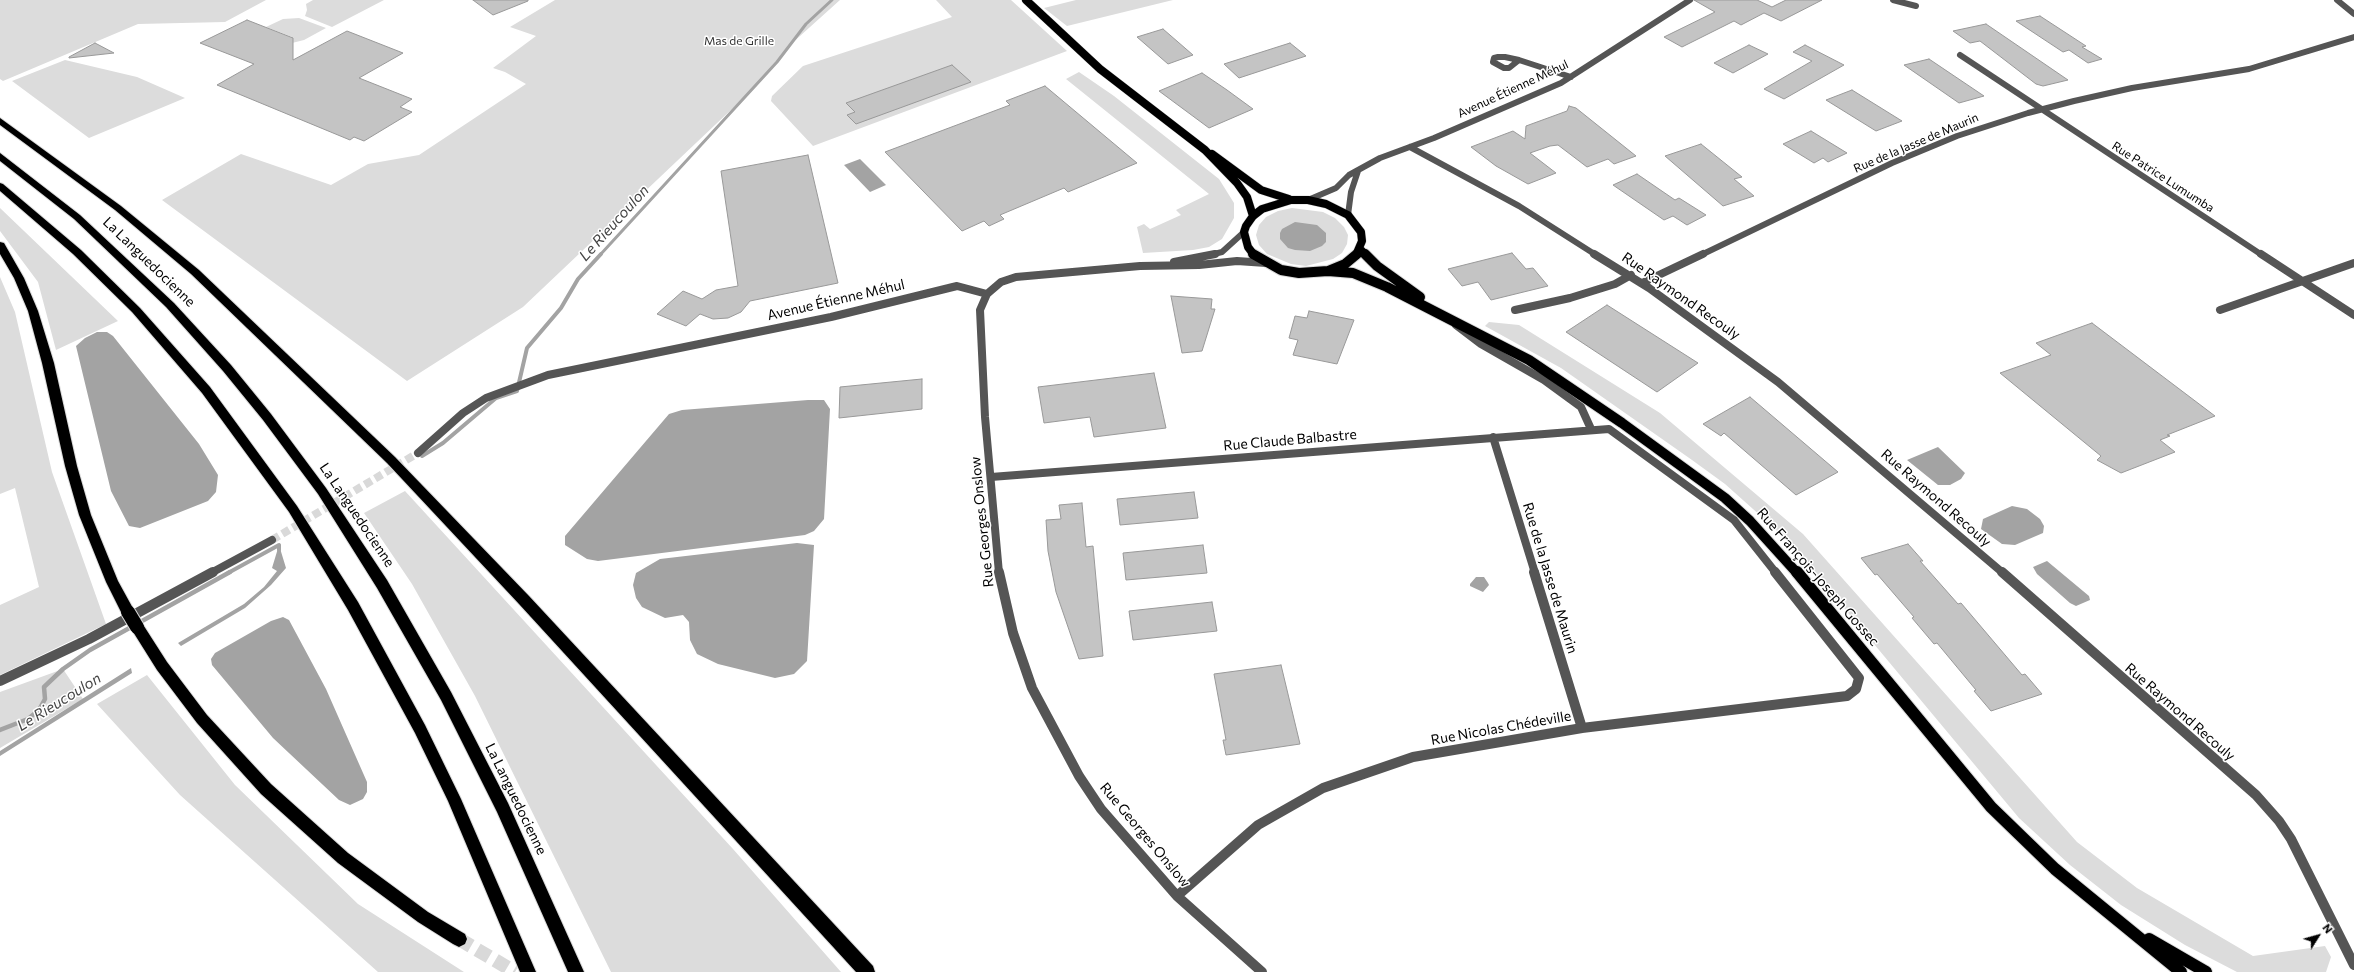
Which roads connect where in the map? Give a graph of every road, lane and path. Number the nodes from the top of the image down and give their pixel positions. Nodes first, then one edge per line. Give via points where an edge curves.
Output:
1 (1026, 0) edge
2 (1690, 0) edge
3 (1893, 0) edge
4 (2337, 0) edge
5 (1916, 6) dead end
6 (2354, 14) edge
7 (2354, 37) edge
8 (1960, 55) dead end
9 (1519, 60) dead end
10 (1571, 77) junction
11 (2041, 109) junction
12 (0, 121) edge
13 (1410, 147) junction
14 (1205, 150) junction
15 (0, 156) edge
16 (1358, 171) junction
17 (0, 186) edge
18 (1291, 200) junction
19 (1308, 200) junction
20 (1348, 215) junction
21 (1253, 216) junction
22 (1244, 232) junction
23 (0, 245) edge
24 (1360, 249) junction
25 (1266, 263) junction
26 (2354, 263) edge
27 (1165, 264) junction
28 (1328, 271) junction
29 (1630, 275) junction
30 (2301, 280) junction
31 (1642, 283) junction
32 (987, 294) junction
33 (1515, 310) dead end
34 (2220, 310) dead end
35 (1441, 313) junction
36 (2354, 315) edge
37 (1591, 429) junction
38 (1493, 437) junction
39 (418, 453) tunnel mouth
40 (991, 477) junction
41 (272, 540) tunnel mouth
42 (1858, 678) joint
43 (0, 681) edge
44 (1582, 728) junction
45 (1177, 896) junction
46 (2120, 922) junction
47 (459, 939) tunnel mouth
48 (2354, 965) edge
49 (528, 972) edge
50 (576, 972) edge
51 (866, 972) edge
52 (1262, 972) edge
53 (2182, 972) edge
54 (2206, 972) edge

1 - 14 main road via 1100,69
2 - 10 street, Avenue Étienne Méhul
3 - 5 street
4 - 6 street
7 - 11 street, Rue de la Jasse de Maurin via 2249,69 2132,88
8 - 11 street, Rue Patrice Lumumba
9 - 10 street
10 - 13 street, Avenue Étienne Méhul via 1503,109
11 - 30 street, Rue Patrice Lumumba
11 - 31 street, Rue de la Jasse de Maurin via 1957,136 1892,164
12 - 51 highway via 118,208 190,267 391,460 524,600
13 - 16 street, Avenue Étienne Méhul via 1380,158
13 - 29 street, Rue Raymond Recouly via 1519,206
14 - 18 main road via 1224,161 1261,190
14 - 21 main road via 1247,197
15 - 50 highway, La Languedocienne via 77,217 166,300 268,417 322,491 382,584 446,696 503,808
16 - 19 street, Avenue Étienne Méhul via 1336,188
16 - 20 street via 1351,192
17 - 49 highway via 77,252 136,310 206,390 293,509 353,606 420,729 457,806
18 - 19 main road
18 - 21 main road via 1274,204
19 - 20 main road via 1326,204
20 - 24 main road via 1361,232
21 - 22 main road
22 - 25 main road via 1248,247
22 - 27 street via 1222,252
23 - 47 highway, bridge via 19,278 33,312 85,515 112,582 162,666 202,719 266,789 303,824 417,913
24 - 28 main road via 1345,264
24 - 35 main road, Rue François-Joseph Gossec via 1377,266
25 - 27 street via 1237,261 1183,266
25 - 28 main road via 1281,270 1299,273
26 - 30 street
27 - 32 street via 1016,277 1001,282
28 - 35 main road, Rue François-Joseph Gossec via 1353,273
29 - 31 street, Rue Raymond Recouly
29 - 33 street via 1616,284 1570,298
30 - 34 street
30 - 36 street, Rue Patrice Lumumba
31 - 48 street, Rue Raymond Recouly via 1734,349 1844,436 2256,796 2279,821 2291,839
32 - 39 street, Avenue Étienne Méhul via 957,286 831,317 592,364 521,383 486,398 462,413
32 - 40 street, Rue Georges Onslow via 980,310 984,402
35 - 37 street, Rue François-Joseph Gossec via 1466,334 1531,372 1581,407
35 - 46 main road, Rue François-Joseph Gossec via 1529,360 1696,476 1750,521 1785,558 1991,807 2055,869
37 - 38 street, Rue Claude Balbastre
37 - 42 street, Rue François-Joseph Gossec via 1609,429 1734,520
38 - 40 street, Rue Claude Balbastre
38 - 44 street, Rue de la Jasse de Maurin
40 - 45 street, Rue Georges Onslow via 1000,582 1012,633 1032,688 1078,776 1101,809
41 - 43 street via 89,639
42 - 44 street, Rue Nicolas Chédeville via 1856,689 1847,696
44 - 45 street, Rue Nicolas Chédeville via 1413,757 1323,788 1258,825
45 - 52 street, Rue Georges Onslow
46 - 53 main road, Rue François-Joseph Gossec
46 - 54 main road, Rue François-Joseph Gossec

